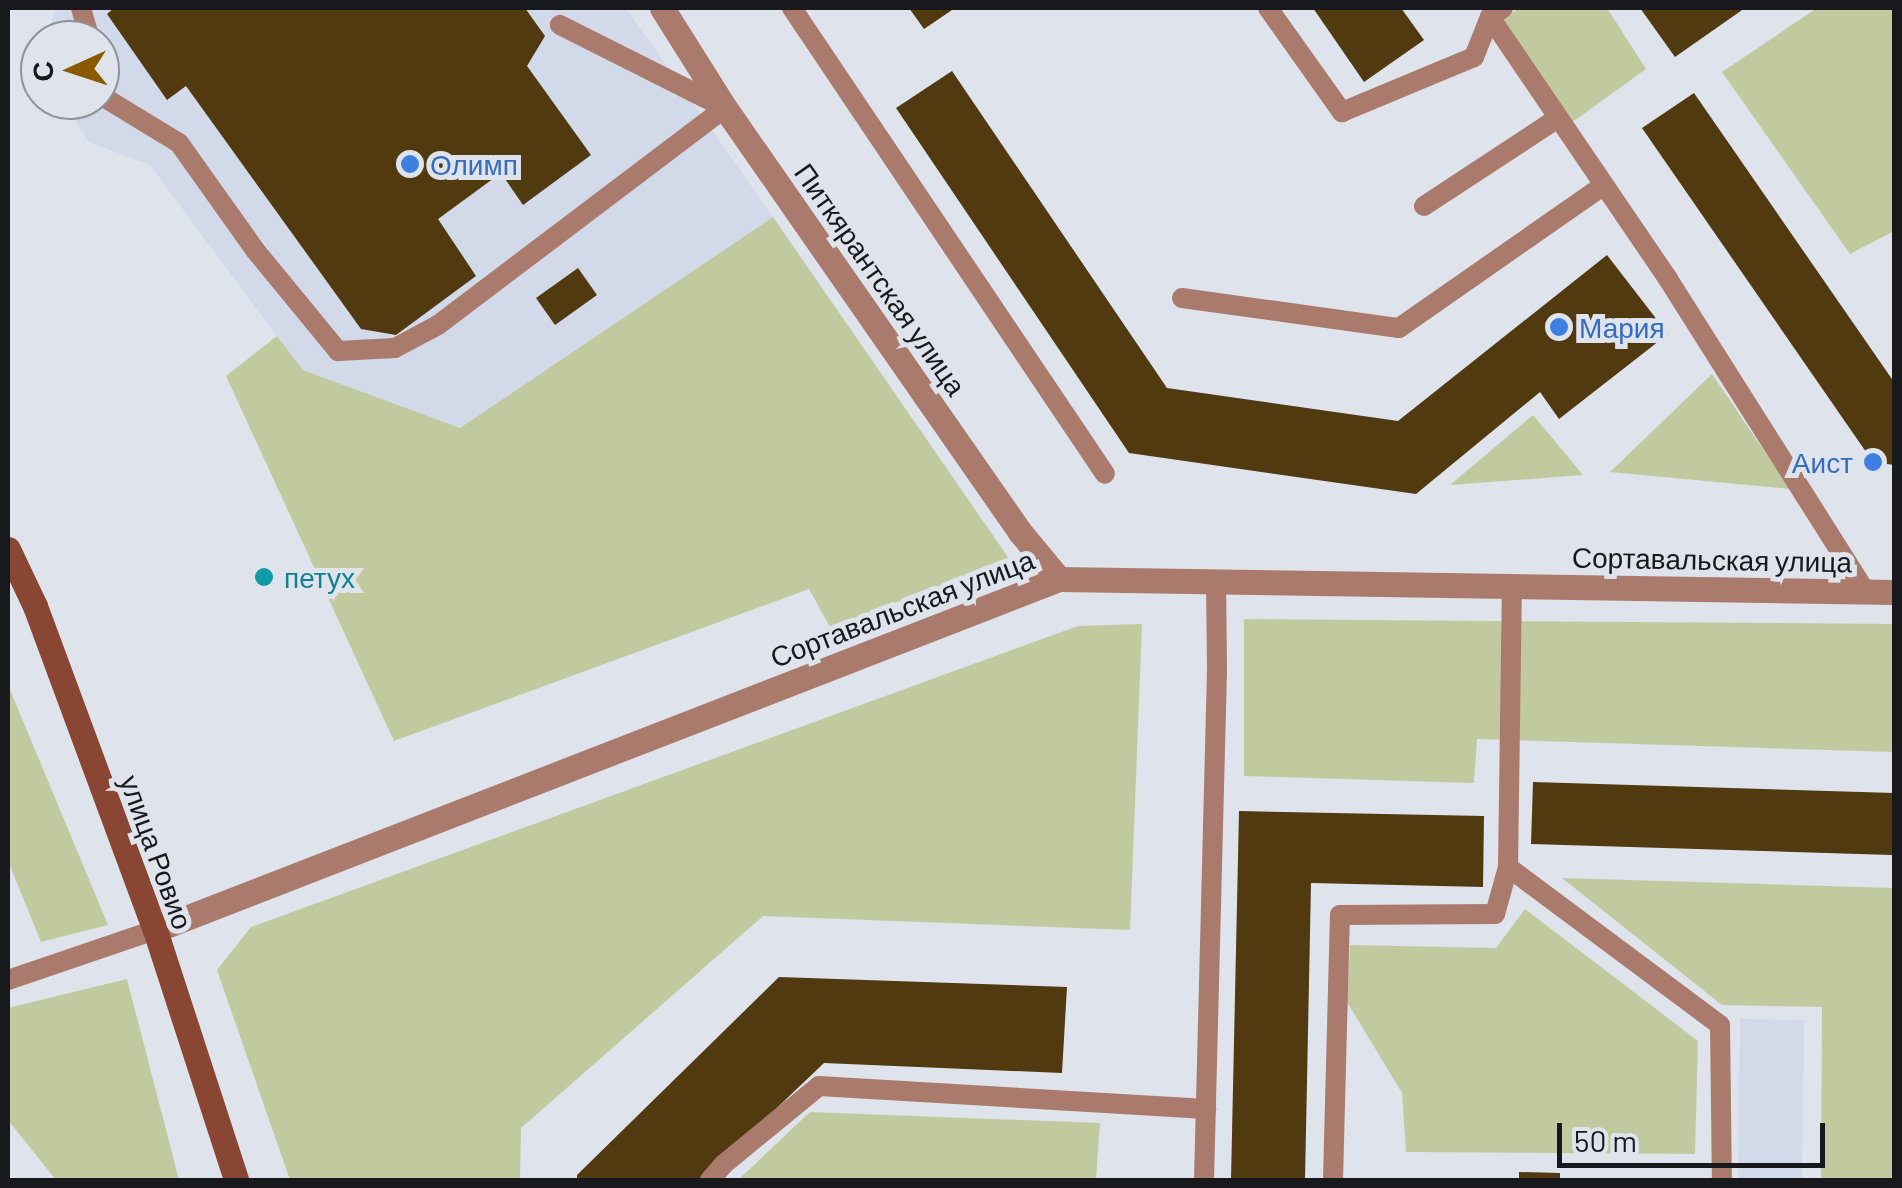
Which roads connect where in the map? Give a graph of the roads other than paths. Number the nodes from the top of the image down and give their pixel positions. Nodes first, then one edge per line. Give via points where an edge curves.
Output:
1 (663, 8) edge
2 (792, 8) edge
3 (1268, 8) edge
4 (1496, 12) edge
5 (560, 25) dead end
6 (120, 107) edge
7 (724, 108) junction
8 (1558, 118) junction
9 (1604, 185) junction
10 (1424, 206) dead end
11 (1182, 298) dead end
12 (1105, 474) dead end
13 (8, 548) edge
14 (1060, 579) junction
15 (1216, 580) junction
16 (1512, 586) junction
17 (1866, 592) junction
18 (1894, 592) edge
19 (1508, 867) junction
20 (154, 930) junction
21 (8, 980) edge
22 (1206, 1109) junction
23 (236, 1180) edge
24 (710, 1180) edge
25 (1204, 1180) edge
26 (1333, 1180) edge
27 (1722, 1180) edge

1 - 7 street, Питкярантская улица
2 - 12 lane
3 - 4 lane via 1342,112 1474,56
4 - 8 lane
5 - 7 lane
6 - 7 lane via 179,143 338,351 395,348 438,325
7 - 14 street, Питкярантская улица via 1020,532
8 - 9 lane
8 - 10 lane
9 - 11 lane via 1399,328
9 - 17 lane
13 - 20 main road, улица Ровио
14 - 15 street, Сортавальская улица
14 - 20 street, Сортавальская улица
15 - 16 street, Сортавальская улица
15 - 22 lane
16 - 17 street, Сортавальская улица
16 - 19 lane
17 - 18 street, Сортавальская улица
19 - 26 lane via 1495,914 1340,915
19 - 27 lane via 1720,1025
20 - 21 lane
20 - 23 main road, улица Ровио
22 - 24 lane via 819,1086
22 - 25 lane

